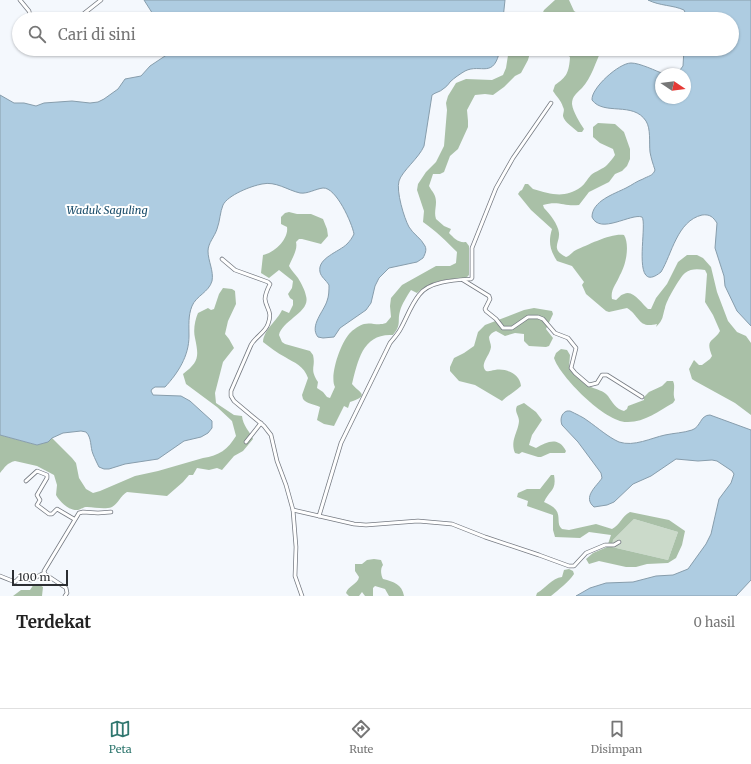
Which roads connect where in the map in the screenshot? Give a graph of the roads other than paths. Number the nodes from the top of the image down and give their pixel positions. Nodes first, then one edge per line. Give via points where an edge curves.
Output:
1 (20, 0) edge
2 (101, 0) edge
3 (29, 12) edge
4 (86, 12) edge
5 (551, 103) dead end
6 (222, 259) dead end
7 (463, 280) junction
8 (642, 396) dead end
9 (261, 423) junction
10 (246, 442) dead end
11 (26, 481) dead end
12 (293, 510) junction
13 (110, 512) dead end
14 (319, 516) junction
15 (74, 519) junction
16 (619, 542) dead end
17 (44, 572) junction
18 (0, 576) edge
19 (65, 596) edge
20 (302, 596) edge

1 - 3 street
2 - 4 street
5 - 7 street via 501,178 472,248 473,276 471,279
6 - 9 street via 235,270 270,284 265,298 270,312 268,326 254,338 231,391 234,401
7 - 8 street via 489,296 486,312 503,328 512,328 525,318 536,317 543,319 555,333 568,338 576,349 571,368 589,385 597,383 602,375 607,374
7 - 14 street via 451,280 431,286 418,295 401,329 390,343 341,443
9 - 10 street
9 - 12 street via 271,435
11 - 15 street via 37,471 47,475 38,493 40,500 37,505 49,514 57,509
12 - 14 street
12 - 20 street via 295,576
13 - 15 street via 83,512
14 - 16 street via 366,525 418,521 452,524 568,566 574,566 586,553
15 - 17 street
17 - 18 street via 31,580 20,577 15,582
17 - 19 street via 66,588

